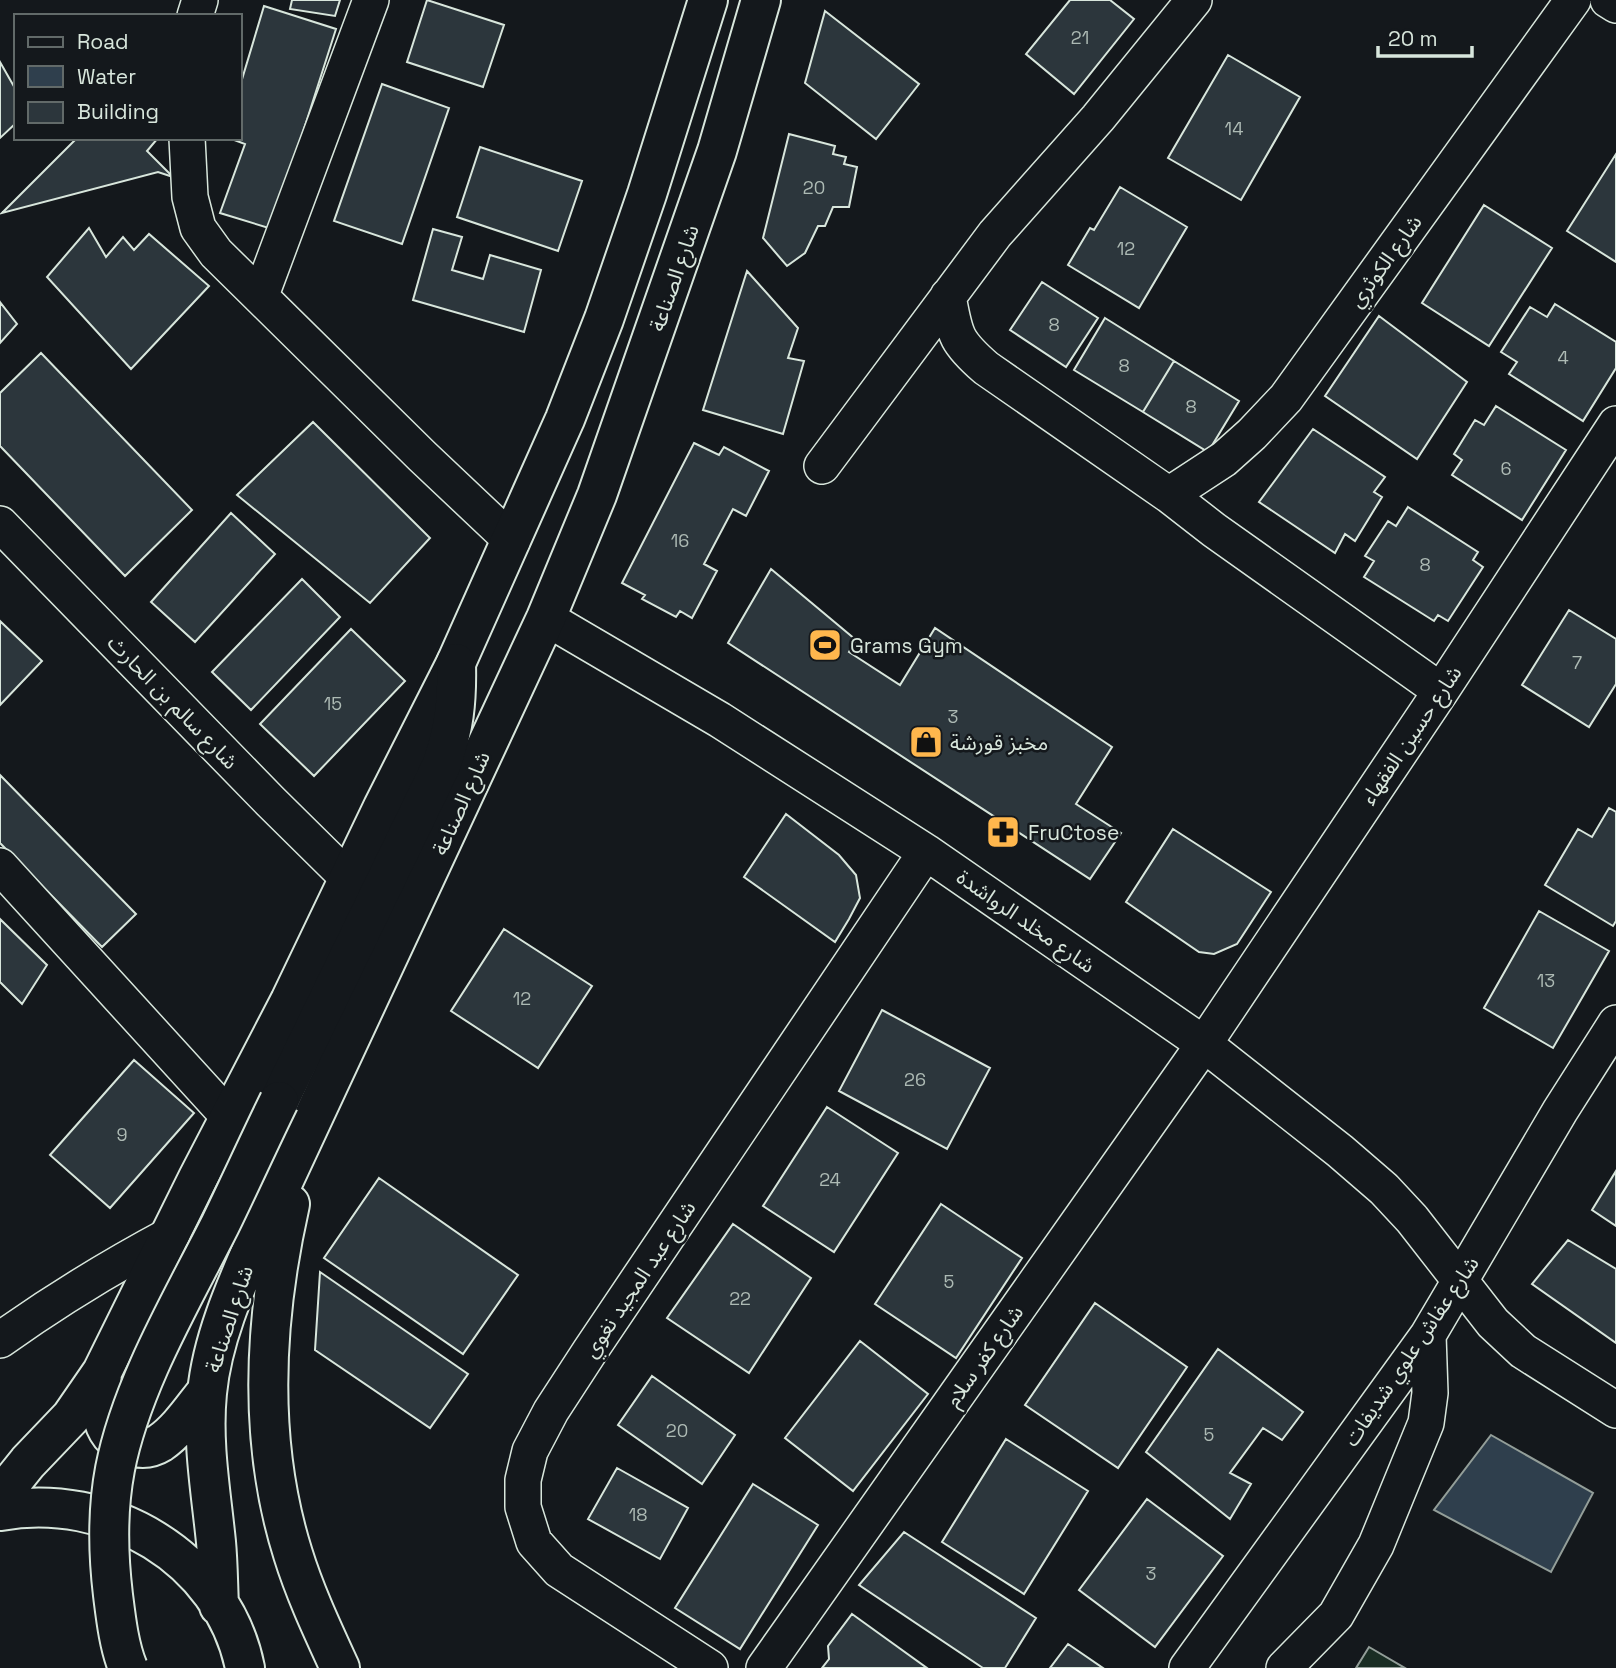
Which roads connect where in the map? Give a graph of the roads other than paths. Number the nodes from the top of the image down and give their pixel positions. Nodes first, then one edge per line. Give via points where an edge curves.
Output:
1 (372, 0) edge
2 (708, 0) edge
3 (761, 0) edge
4 (1195, 0) edge
5 (1573, 0) edge
6 (1608, 0) edge
7 (1616, 5) edge
8 (187, 140) edge
9 (261, 295) junction
10 (948, 296) junction
11 (1616, 424) edge
12 (822, 466) dead end
13 (1169, 495) junction
14 (0, 524) edge
15 (512, 541) junction
16 (546, 618) junction
17 (456, 663) junction
18 (1441, 691) junction
19 (926, 852) junction
20 (0, 866) edge
21 (348, 878) junction
22 (1616, 1023) edge
23 (1204, 1044) junction
24 (229, 1117) junction
25 (302, 1145) junction
26 (172, 1234) junction
27 (1460, 1283) junction
28 (1428, 1335) junction
29 (0, 1340) edge
30 (102, 1372) junction
31 (207, 1391) junction
32 (1616, 1410) edge
33 (0, 1497) edge
34 (0, 1511) edge
35 (219, 1606) junction
36 (245, 1666) edge
37 (128, 1668) edge
38 (340, 1668) edge
39 (710, 1668) edge
40 (764, 1668) edge
41 (1187, 1668) edge
42 (1284, 1668) edge

1 - 9 street
2 - 15 main road via 604,319
3 - 16 main road, شارع الصناعة via 717,151 651,344 597,495
4 - 10 street via 995,234
5 - 13 street, شارع الكوثري via 1286,398 1224,459
6 - 7 street
8 - 9 street via 190,197 198,228 216,253
9 - 15 street
10 - 12 street
10 - 13 street via 962,348
11 - 18 street, شارع حسين الفقهاء
13 - 18 street
14 - 21 street, شارع سالم بن الحارث
15 - 17 main road
16 - 19 street, شارع مخلد الرواشدة via 720,720
16 - 25 main road, شارع الصناعة
17 - 21 main road
17 - 37 main road, bridge via 452,737 441,766 167,1329 130,1416 115,1468 109,1515 109,1564
18 - 23 street, شارع حسين الفقهاء
19 - 23 street, شارع مخلد الرواشدة
19 - 39 street, شارع عبد المجيد نغوي via 590,1351 530,1451 523,1507 534,1542 559,1570
20 - 24 street
21 - 24 main road
22 - 27 street, شارع عفاش علوي شديفات
23 - 27 street, شارع مخلد الرواشدة via 1384,1189
23 - 40 street, شارع كفر سلام
24 - 26 main road
25 - 31 main road, شارع الصناعة via 241,1276 223,1324
25 - 38 main road via 273,1295 268,1392 283,1520 305,1587
26 - 29 street via 70,1292
26 - 30 main road
27 - 28 street, شارع عفاش علوي شديفات
27 - 32 street, شارع مخلد الرواشدة via 1523,1351
28 - 41 street, شارع عفاش علوي شديفات
28 - 42 street via 1426,1423 1376,1545 1336,1615
30 - 31 main road via 100,1399 108,1433 141,1449 171,1434
30 - 33 main road via 71,1418
31 - 35 main road, شارع الصناعة via 206,1467
34 - 35 main road via 53,1507 118,1521 176,1555
35 - 36 main road

